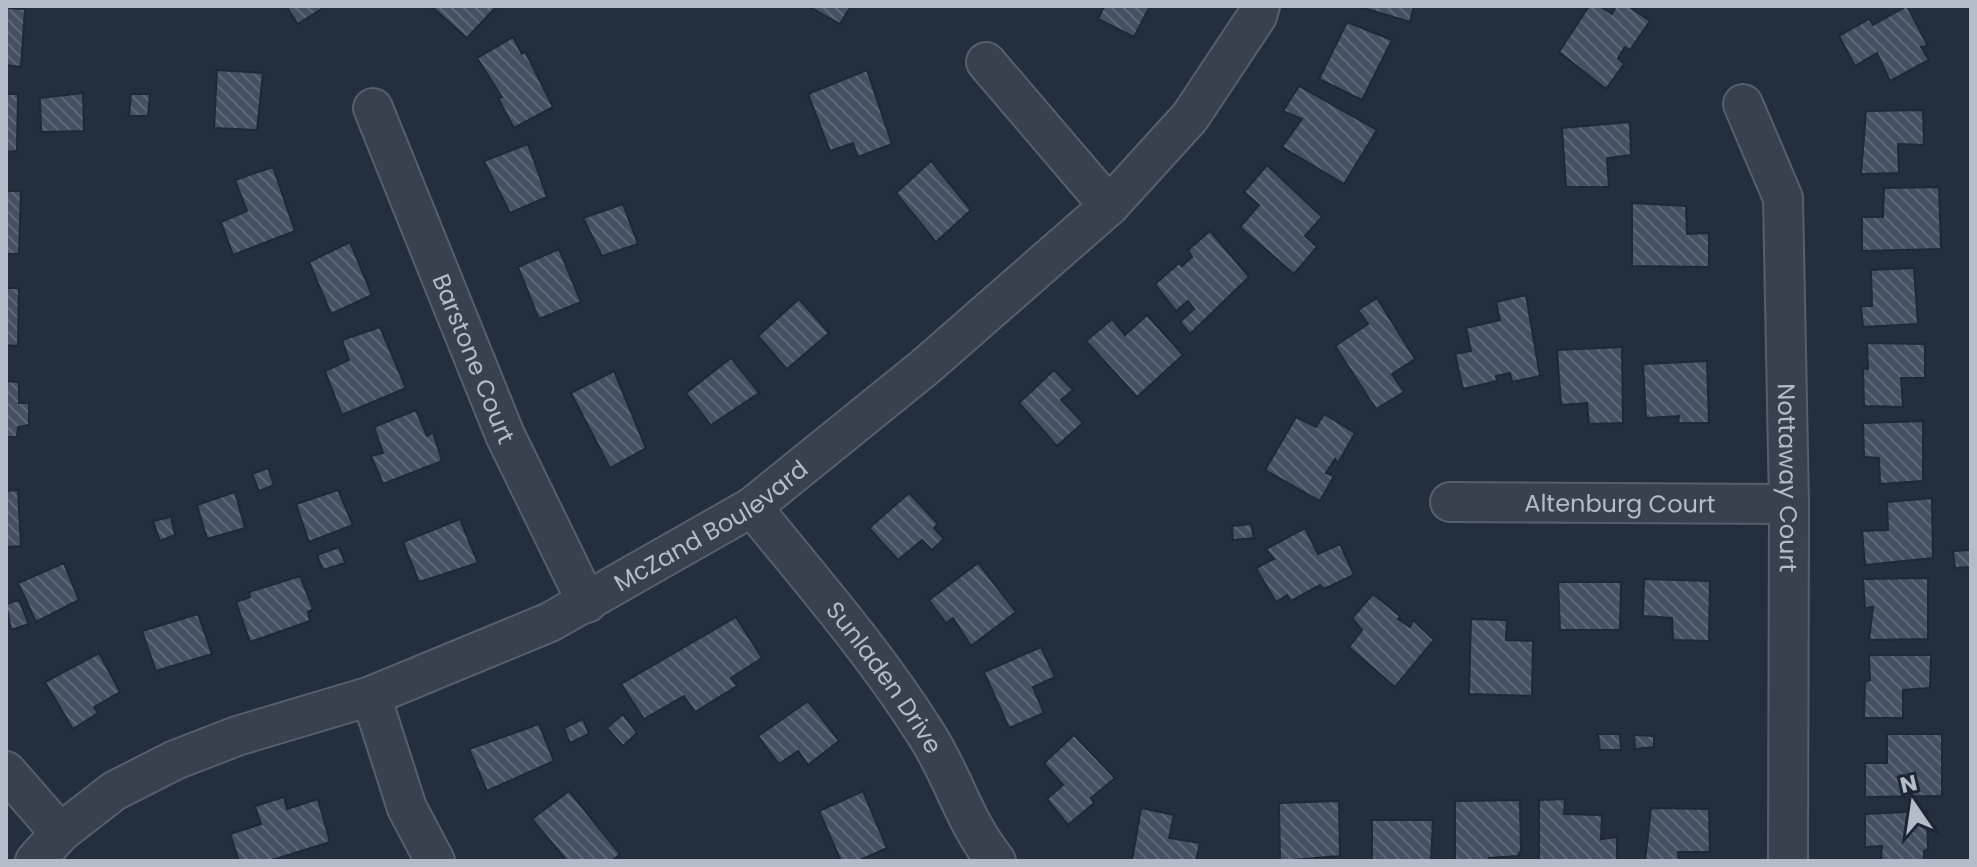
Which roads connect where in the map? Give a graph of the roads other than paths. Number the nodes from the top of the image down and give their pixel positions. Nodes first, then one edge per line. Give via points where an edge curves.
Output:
1 (1260, 6) edge
2 (986, 62) dead end
3 (1743, 104) dead end
4 (373, 108) dead end
5 (1109, 206) junction
6 (1450, 502) dead end
7 (1789, 504) junction
8 (752, 507) junction
9 (587, 603) junction
10 (371, 696) junction
11 (6, 771) edge
12 (60, 833) junction
13 (35, 861) edge
14 (435, 861) edge
15 (996, 861) edge
16 (1788, 861) edge

1 - 5 street, McZand Boulevard via 1190,117
2 - 5 street
3 - 7 street, Nottaway Court via 1783,198
4 - 9 street, Barstone Court via 505,435
5 - 8 street, McZand Boulevard via 925,367
6 - 7 street, Altenburg Court
7 - 16 street, Nottaway Court
8 - 9 street, McZand Boulevard
8 - 15 street, Sunladen Drive via 892,683 929,737 976,837
9 - 10 street, McZand Boulevard
10 - 12 street, McZand Boulevard via 175,760 114,791
10 - 14 street via 407,808
11 - 12 street
12 - 13 street, McZand Boulevard

